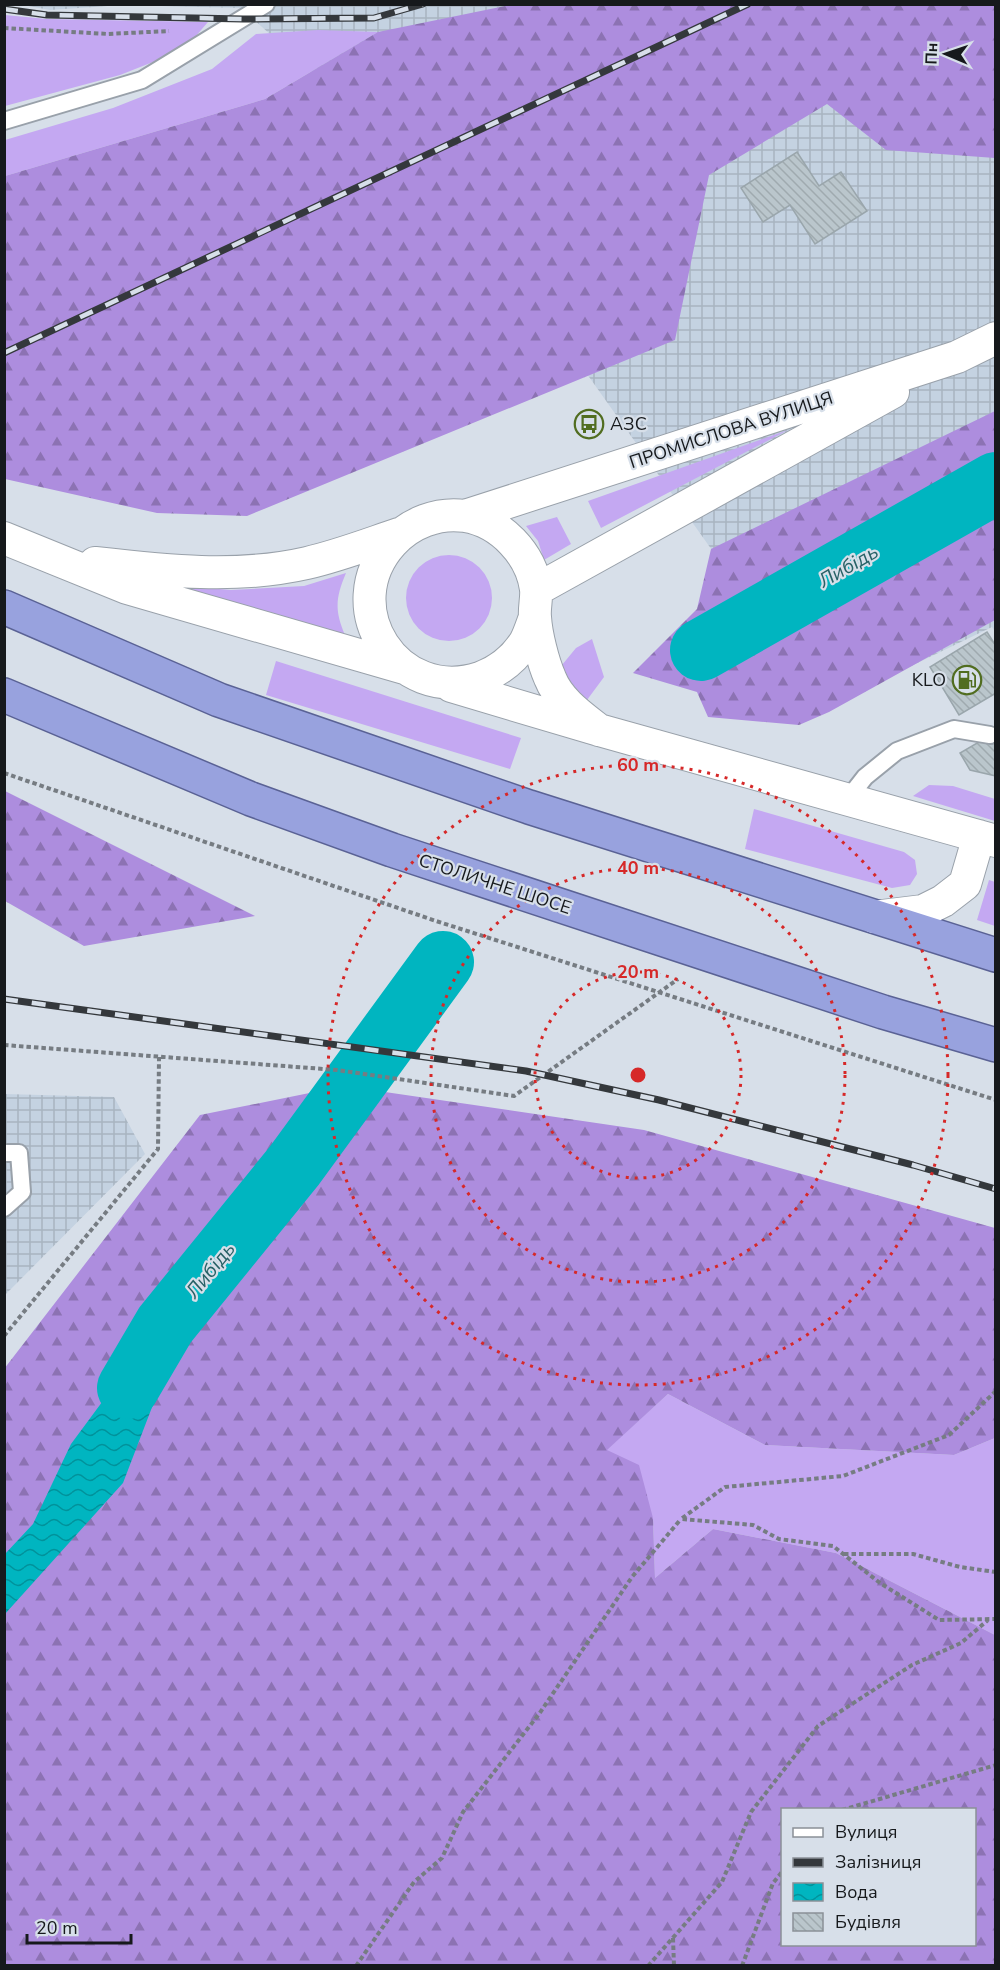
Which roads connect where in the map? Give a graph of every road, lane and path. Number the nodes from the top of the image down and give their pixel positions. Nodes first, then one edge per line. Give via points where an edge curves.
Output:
1 (266, 4) edge
2 (4, 28) edge
3 (227, 29) junction
4 (4, 121) edge
5 (996, 338) edge
6 (957, 357) junction
7 (465, 516) junction
8 (399, 534) junction
9 (4, 538) edge
10 (55, 559) junction
11 (535, 603) junction
12 (4, 608) edge
13 (404, 668) junction
14 (441, 683) junction
15 (4, 695) edge
16 (599, 730) junction
17 (990, 735) dead end
18 (4, 773) edge
19 (847, 800) junction
20 (987, 838) edge
21 (874, 917) junction
22 (709, 954) junction
23 (996, 955) edge
24 (658, 994) junction
25 (4, 1045) edge
26 (996, 1045) edge
27 (159, 1057) junction
28 (996, 1100) edge
29 (4, 1153) edge
30 (4, 1208) edge
31 (4, 1336) edge
32 (996, 1391) edge
33 (681, 1519) junction
34 (843, 1554) junction
35 (996, 1572) edge
36 (996, 1619) edge
37 (988, 1620) junction
38 (996, 1765) edge
39 (846, 1808) edge
40 (781, 1874) edge
41 (673, 1938) junction
42 (356, 1965) edge
43 (648, 1965) edge
44 (674, 1965) edge
45 (742, 1965) edge

1 - 3 lane
2 - 3 path via 108,34
3 - 4 lane via 142,80
5 - 6 street, ПРОМИСЛОВА ВУЛИЦЯ
6 - 7 street, ПРОМИСЛОВА ВУЛИЦЯ
6 - 11 street
7 - 8 street via 441,516 419,522
7 - 11 street via 486,522 520,550 531,569
8 - 10 street via 307,563 248,572 182,573
8 - 13 street via 382,554 371,577 369,602 374,628 386,650
9 - 10 street
10 - 13 street via 128,588
11 - 14 street via 526,640 511,660 490,674 466,682
11 - 16 street via 550,680 570,707
12 - 21 highway via 219,700 529,807
13 - 14 street
14 - 16 street
15 - 22 highway, СТОЛИЧНЕ ШОСЕ via 251,799 392,850
16 - 19 street
17 - 19 lane via 954,729 897,751 865,777
18 - 24 path
19 - 20 street
20 - 21 street via 965,884 943,902 923,911
21 - 23 highway
22 - 24 path
22 - 26 highway, СТОЛИЧНЕ ШОСЕ
24 - 27 path via 514,1095 337,1070
24 - 28 path
25 - 27 path
27 - 31 path via 158,1149
29 - 30 lane via 19,1153 22,1192
32 - 33 path via 949,1434 843,1476 725,1487
33 - 34 path via 753,1525 779,1539 833,1546
33 - 42 path via 632,1576 540,1714 463,1812 442,1858 414,1882
34 - 35 path via 913,1554
34 - 37 path via 939,1620
36 - 37 path
37 - 41 path via 961,1643 912,1665 818,1726 751,1812 722,1882
38 - 39 path
40 - 45 path via 772,1883
41 - 43 path
41 - 44 path

